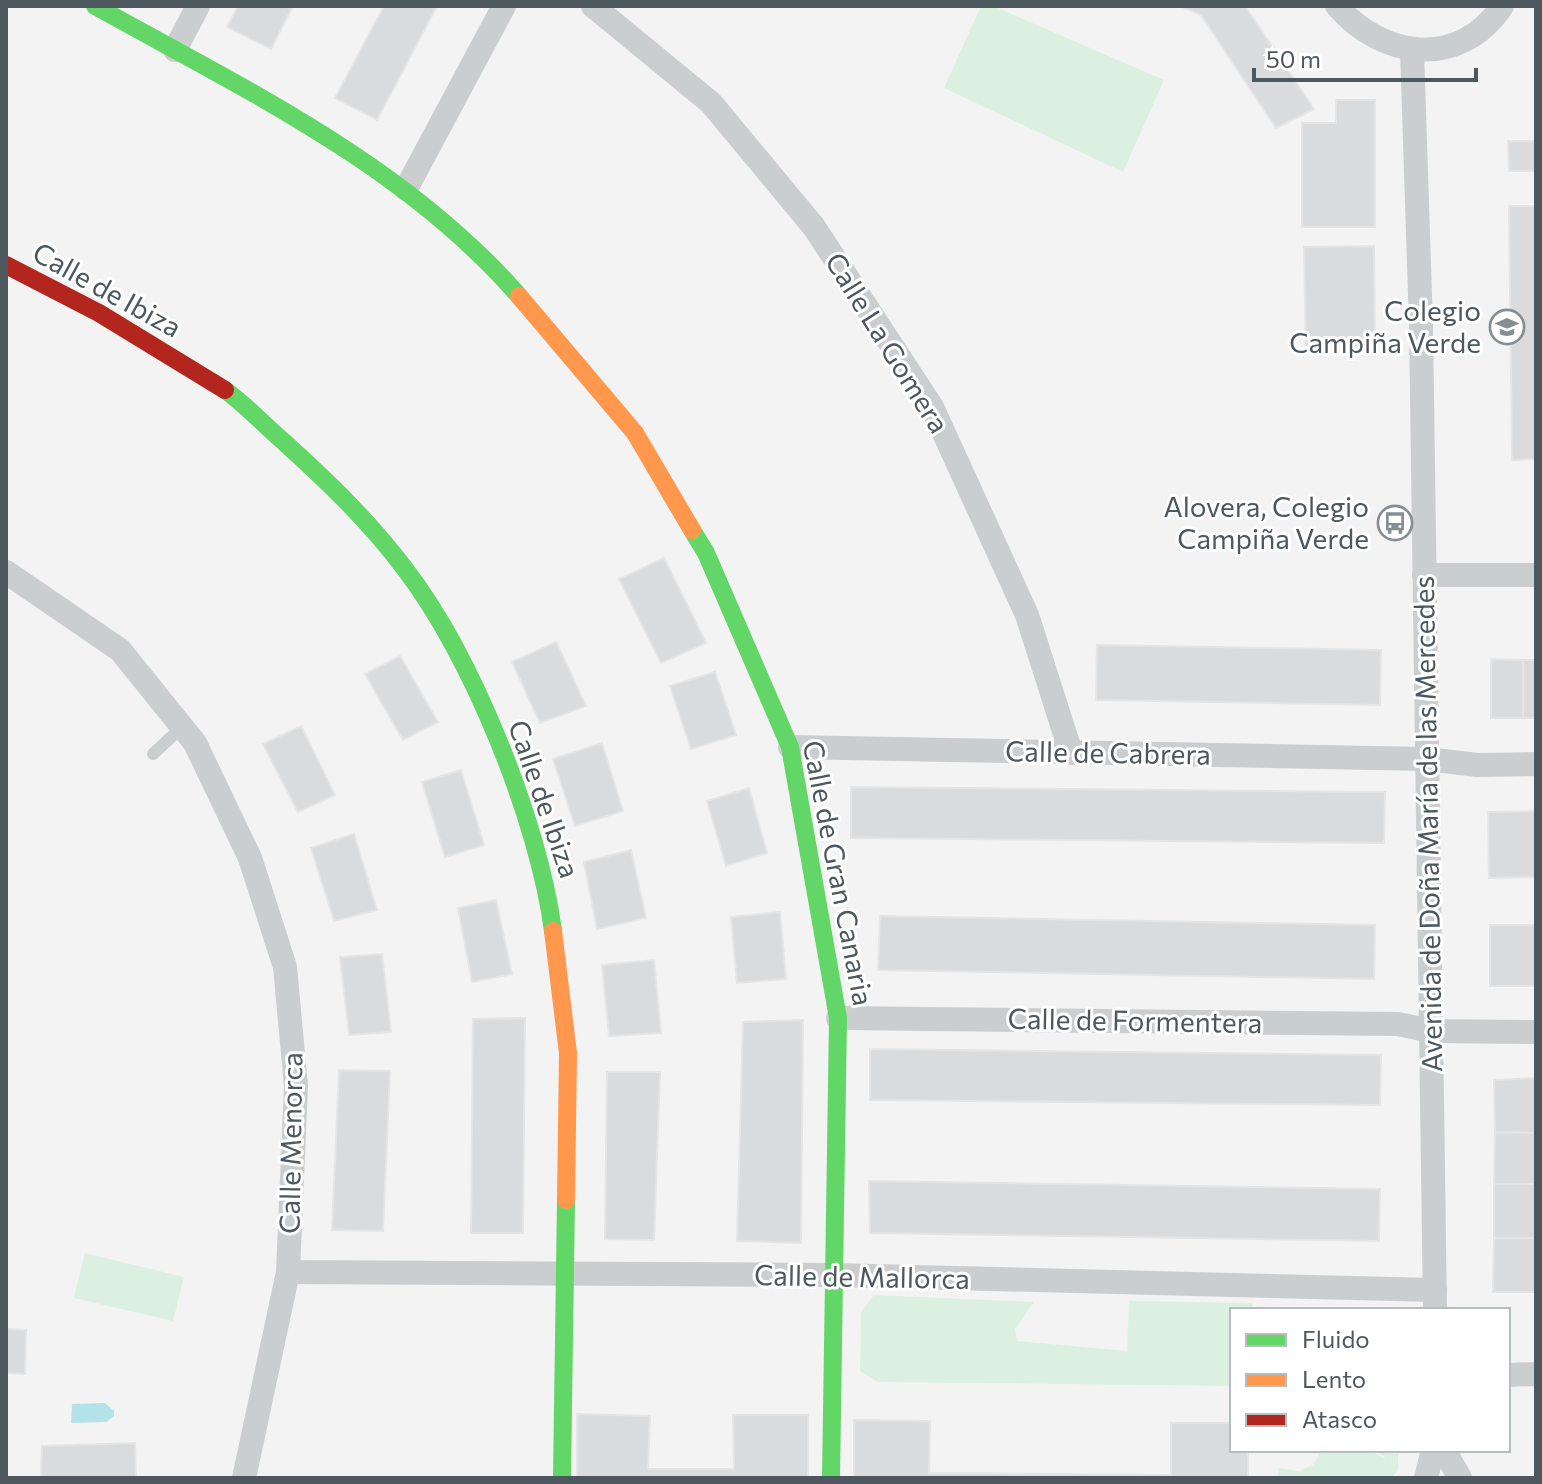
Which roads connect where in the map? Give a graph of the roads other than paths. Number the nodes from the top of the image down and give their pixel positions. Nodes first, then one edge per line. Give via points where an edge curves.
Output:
1 (95, 6) edge
2 (198, 6) edge
3 (504, 6) edge
4 (593, 6) edge
5 (1337, 6) edge
6 (1502, 6) edge
7 (175, 50) junction
8 (1412, 50) junction
9 (406, 189) junction
10 (6, 265) edge
11 (6, 572) edge
12 (1424, 575) junction
13 (1536, 575) edge
14 (182, 727) junction
15 (790, 747) junction
16 (1071, 753) junction
17 (153, 754) dead end
18 (1427, 759) junction
19 (1536, 764) edge
20 (838, 1018) junction
21 (1431, 1031) junction
22 (1536, 1032) edge
23 (288, 1272) junction
24 (567, 1274) junction
25 (832, 1275) junction
26 (1435, 1300) edge
27 (1536, 1374) edge
28 (1510, 1375) edge
29 (1432, 1452) edge
30 (1445, 1452) edge
31 (244, 1478) edge
32 (562, 1478) edge
33 (831, 1478) edge
34 (1426, 1478) edge
35 (1460, 1478) edge

1 - 7 street, Calle de Gran Canaria
2 - 7 street
3 - 9 street
4 - 16 street, Calle La Gomera via 711,103 814,227 932,407 1027,615
5 - 8 street via 1368,35
6 - 8 street via 1476,33 1446,47
7 - 9 street, Calle de Gran Canaria
8 - 12 street, Avenida de Doña María de las Mercedes
9 - 15 street, Calle de Gran Canaria via 515,292 635,433 706,553
10 - 24 street, Calle de Ibiza via 99,313 228,392 348,500 406,570 442,625 507,760 549,901 568,1053
11 - 14 street, Calle Menorca via 120,650
12 - 13 street
12 - 18 street, Avenida de Doña María de las Mercedes
14 - 17 lane
14 - 23 street, Calle Menorca via 201,754 250,858 285,967 296,1086
15 - 16 street, Calle de Cabrera
15 - 20 street, Calle de Gran Canaria
16 - 18 street, Calle de Cabrera
18 - 19 street, Calle de Cabrera
18 - 21 street, Avenida de Doña María de las Mercedes
20 - 21 street, Calle de Formentera via 1398,1024
20 - 25 street, Calle de Gran Canaria
21 - 22 street, Calle de Formentera
21 - 26 street, Avenida de Doña María de las Mercedes
23 - 24 street, Calle de Mallorca
23 - 31 street, Calle Menorca
24 - 25 street, Calle de Mallorca
24 - 32 street, Calle de Ibiza
25 - 26 street, Calle de Mallorca
25 - 33 street, Calle de Gran Canaria
27 - 28 street
29 - 34 street
30 - 35 street

